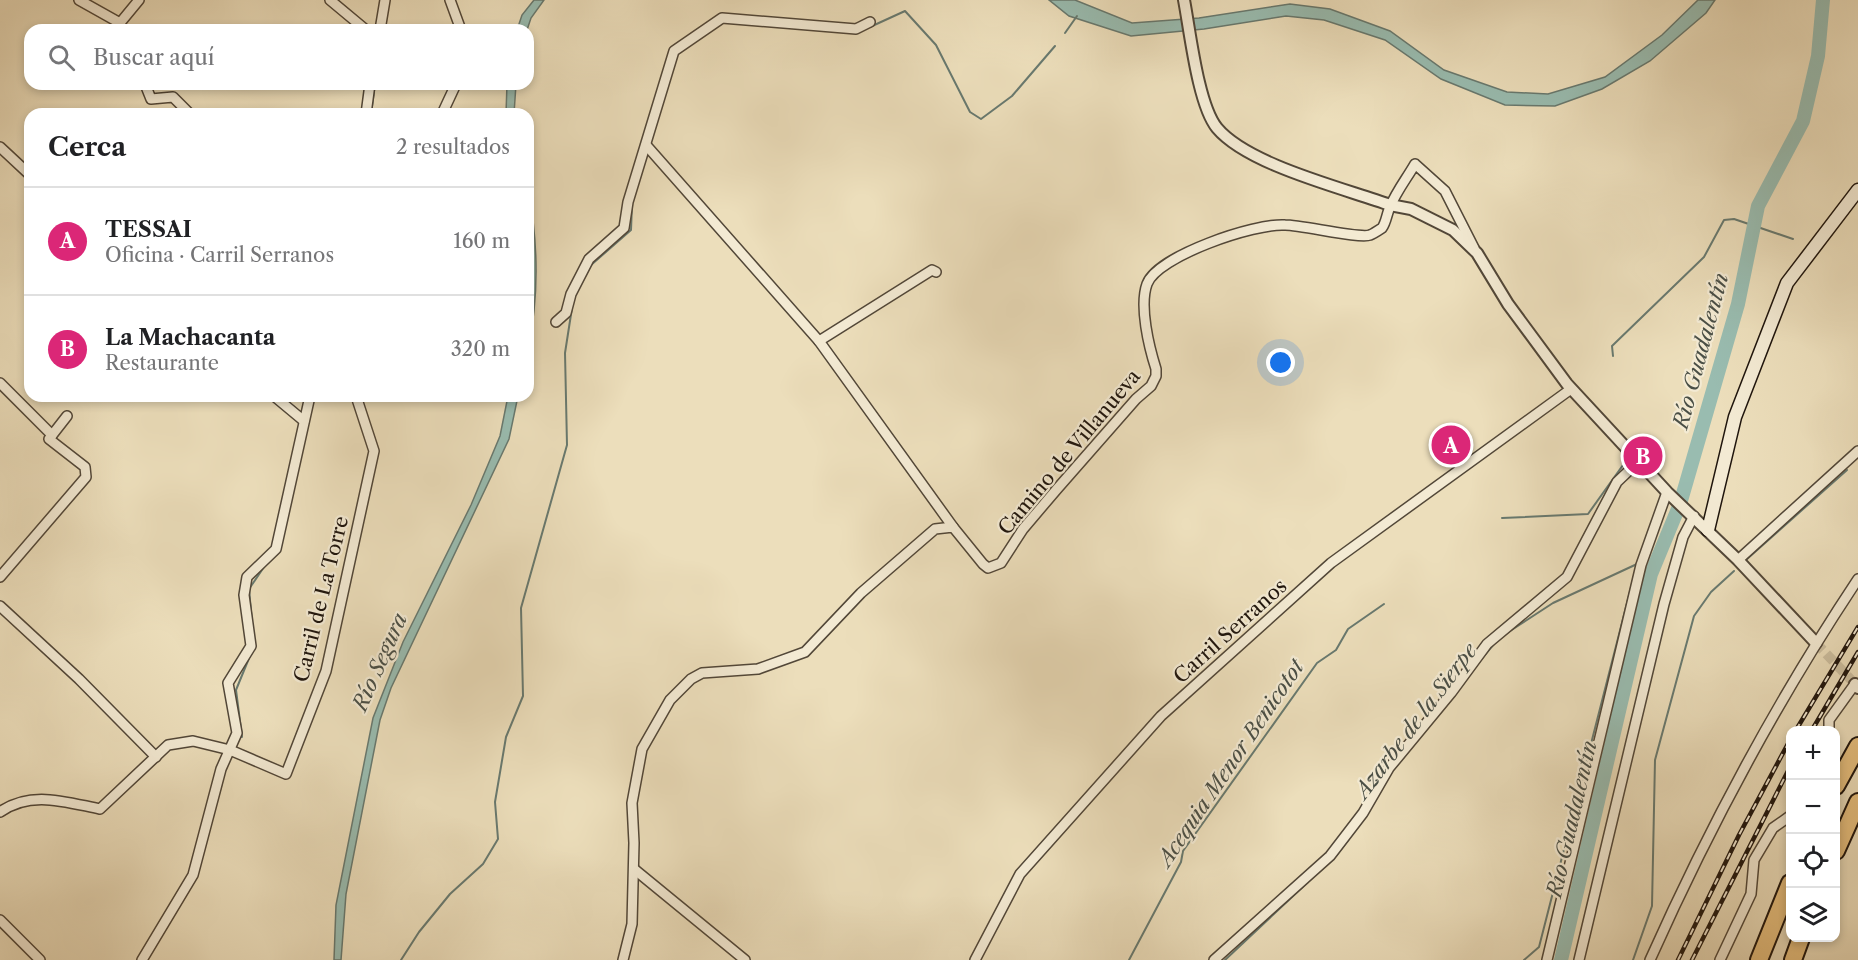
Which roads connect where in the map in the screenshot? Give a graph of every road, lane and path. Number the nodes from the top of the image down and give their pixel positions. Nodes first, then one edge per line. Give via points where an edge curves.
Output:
1 (79, 0) edge
2 (139, 0) edge
3 (330, 0) edge
4 (385, 0) edge
5 (450, 0) edge
6 (1185, 0) edge
7 (870, 22) dead end
8 (116, 24) edge
9 (123, 24) edge
10 (359, 24) edge
11 (381, 24) edge
12 (459, 24) edge
13 (147, 90) edge
14 (369, 90) edge
15 (453, 90) edge
16 (184, 108) edge
17 (367, 108) edge
18 (445, 108) edge
19 (646, 145) junction
20 (0, 147) edge
21 (24, 169) edge
22 (1858, 190) edge
23 (1390, 205) junction
24 (1476, 252) junction
25 (936, 272) dead end
26 (556, 322) dead end
27 (819, 341) junction
28 (0, 382) edge
29 (1571, 389) junction
30 (281, 402) edge
31 (309, 402) edge
32 (358, 402) edge
33 (67, 416) dead end
34 (304, 421) junction
35 (52, 435) junction
36 (1858, 451) edge
37 (1639, 461) junction
38 (1667, 492) junction
39 (1694, 516) junction
40 (953, 526) junction
41 (1708, 530) junction
42 (1738, 560) junction
43 (0, 577) edge
44 (1858, 579) edge
45 (0, 606) edge
46 (1816, 643) junction
47 (1856, 686) edge
48 (1829, 726) edge
49 (1858, 746) edge
50 (230, 750) junction
51 (156, 757) junction
52 (1839, 780) edge
53 (1858, 802) edge
54 (2, 807) edge
55 (1786, 819) edge
56 (1840, 842) edge
57 (634, 869) junction
58 (1789, 888) edge
59 (0, 920) edge
60 (1800, 942) edge
61 (40, 960) edge
62 (142, 960) edge
63 (623, 960) edge
64 (745, 960) edge
65 (975, 960) edge
66 (1214, 960) edge
67 (1546, 960) edge
68 (1579, 960) edge
69 (1650, 960) edge
70 (1720, 960) edge
71 (1760, 960) edge
72 (1793, 960) edge

1 - 8 street
2 - 9 street
3 - 10 street
4 - 11 street
5 - 12 street
6 - 23 street via 1197,66 1216,127 1244,152
7 - 19 street via 856,29 722,18 674,51
13 - 16 street via 151,99 173,97
14 - 17 street
15 - 18 street
19 - 26 street via 624,228 589,259 566,313
19 - 27 street
20 - 21 street
22 - 41 main road via 1787,283 1735,417
23 - 24 street via 1411,209 1453,230
23 - 24 street via 1415,164 1445,191
23 - 40 street, Camino de Villanueva via 1383,227 1371,235 1359,237 1306,227 1262,225 1214,240 1152,273 1146,287 1145,327 1156,369 1151,386 1057,489 995,567 983,564
24 - 29 street via 1508,304
25 - 27 street via 932,270
27 - 40 street
28 - 35 street
29 - 37 street
29 - 65 street, Carril Serranos via 1331,563 1161,716 1020,874
30 - 34 street
31 - 34 street
32 - 50 street, Carril de La Torre via 374,451 326,671 286,774
33 - 35 street
34 - 50 street via 276,549 247,577 244,595 251,646 228,683 237,733
35 - 43 street via 49,439 85,467 86,477
36 - 42 street
37 - 38 street
37 - 66 street via 1617,482 1567,577 1486,644 1389,768 1364,813 1330,856
38 - 39 street
38 - 67 street via 1641,566
39 - 41 street
39 - 68 street via 1683,537 1664,604
40 - 57 street via 935,529 861,593 805,652 758,669 702,673 690,679 670,700 642,748 632,802
41 - 42 street
42 - 46 street
44 - 46 street
45 - 51 street via 79,678
46 - 69 street via 1750,758
47 - 48 street via 1829,720
49 - 52 highway
50 - 51 street, Carril de La Torre via 193,741 168,745
50 - 62 street via 221,769 193,875
51 - 54 street, Carril de La Torre via 100,809 40,797
53 - 56 highway
55 - 70 street via 1773,828 1754,860 1751,894
57 - 63 street via 632,924
57 - 64 street
58 - 71 highway
59 - 61 street
60 - 72 highway

